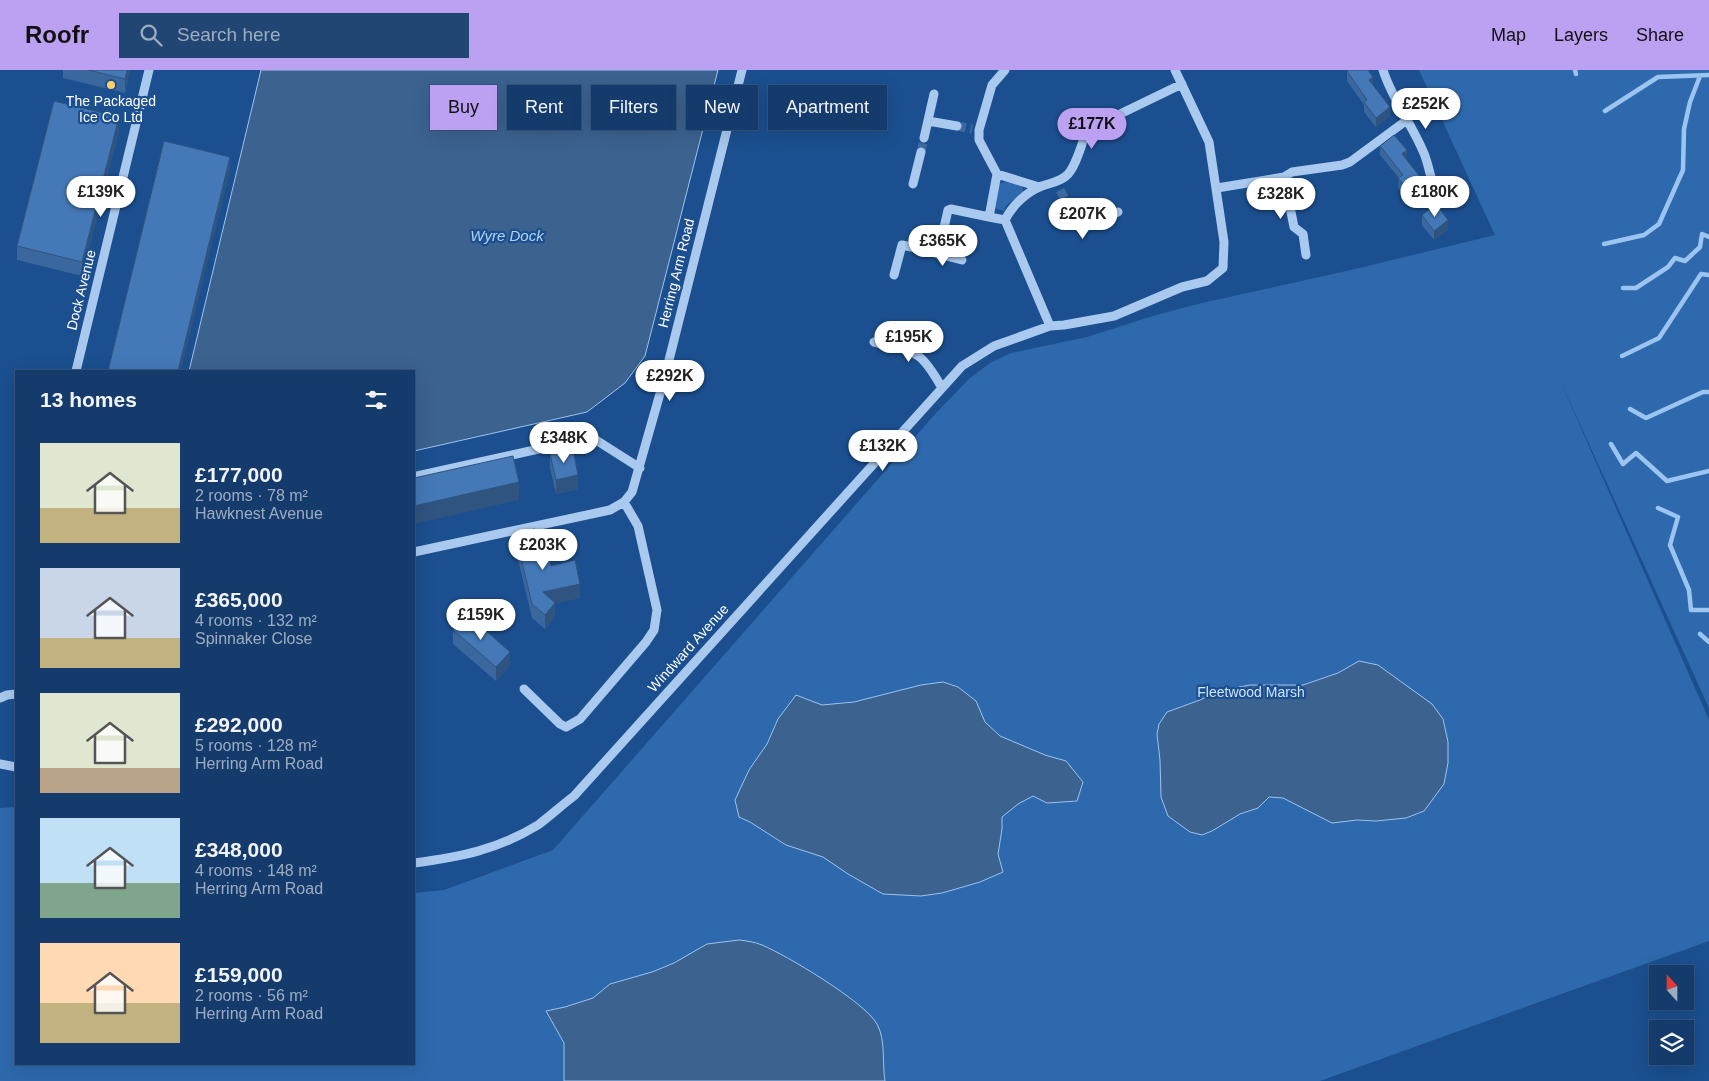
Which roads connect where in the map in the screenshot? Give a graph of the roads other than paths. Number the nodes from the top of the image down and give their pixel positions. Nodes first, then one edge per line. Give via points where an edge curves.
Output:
1 (149, 70) edge
2 (742, 70) edge
3 (1005, 70) edge
4 (1175, 70) edge
5 (1383, 70) edge
6 (1182, 84) junction
7 (934, 94) dead end
8 (1407, 120) junction
9 (928, 121) junction
10 (957, 126) tunnel mouth
11 (924, 138) tunnel mouth
12 (921, 152) tunnel mouth
13 (997, 174) junction
14 (1284, 177) junction
15 (913, 184) dead end
16 (1039, 187) junction
17 (1217, 188) junction
18 (1442, 202) dead end
19 (1067, 203) tunnel mouth
20 (1118, 212) dead end
21 (989, 217) junction
22 (1005, 220) junction
23 (916, 248) tunnel mouth
24 (1306, 255) dead end
25 (962, 260) dead end
26 (894, 275) dead end
27 (1050, 326) junction
28 (874, 342) dead end
29 (76, 370) edge
30 (942, 388) junction
31 (640, 468) junction
32 (417, 476) edge
33 (624, 502) junction
34 (415, 552) edge
35 (524, 689) dead end
36 (15, 694) edge
37 (0, 698) edge
38 (0, 764) edge
39 (15, 767) edge
40 (415, 863) edge

1 - 29 street, Dock Avenue
2 - 31 street, Herring Arm Road
3 - 13 street via 992,85 976,129
4 - 6 street, Windward Avenue
5 - 8 street
6 - 16 street via 1087,130 1068,175 1058,186
6 - 17 street, Windward Avenue via 1209,142
7 - 9 street
8 - 14 street via 1350,162 1292,172
8 - 18 street via 1424,152 1434,191
9 - 10 street
9 - 11 street
12 - 15 street
13 - 16 street
13 - 21 street
14 - 17 street
14 - 24 street via 1294,227 1302,234
16 - 22 street via 1019,201
17 - 27 street, Windward Avenue via 1224,242 1222,268 1215,275 1207,281 1182,287 1114,316
19 - 20 street via 1080,228
21 - 22 street
21 - 25 street via 948,210 934,252
22 - 27 street
23 - 26 street via 902,245
27 - 30 street, Windward Avenue via 994,346 962,366
28 - 30 street via 917,354 930,367
30 - 40 street, Windward Avenue via 574,796 538,824 500,844 456,858
31 - 32 street via 596,440 580,440
31 - 33 street, Herring Arm Road via 632,492
33 - 34 street via 589,516
33 - 35 street via 638,526 657,610 654,630 580,719 566,727
36 - 37 street
38 - 39 street

